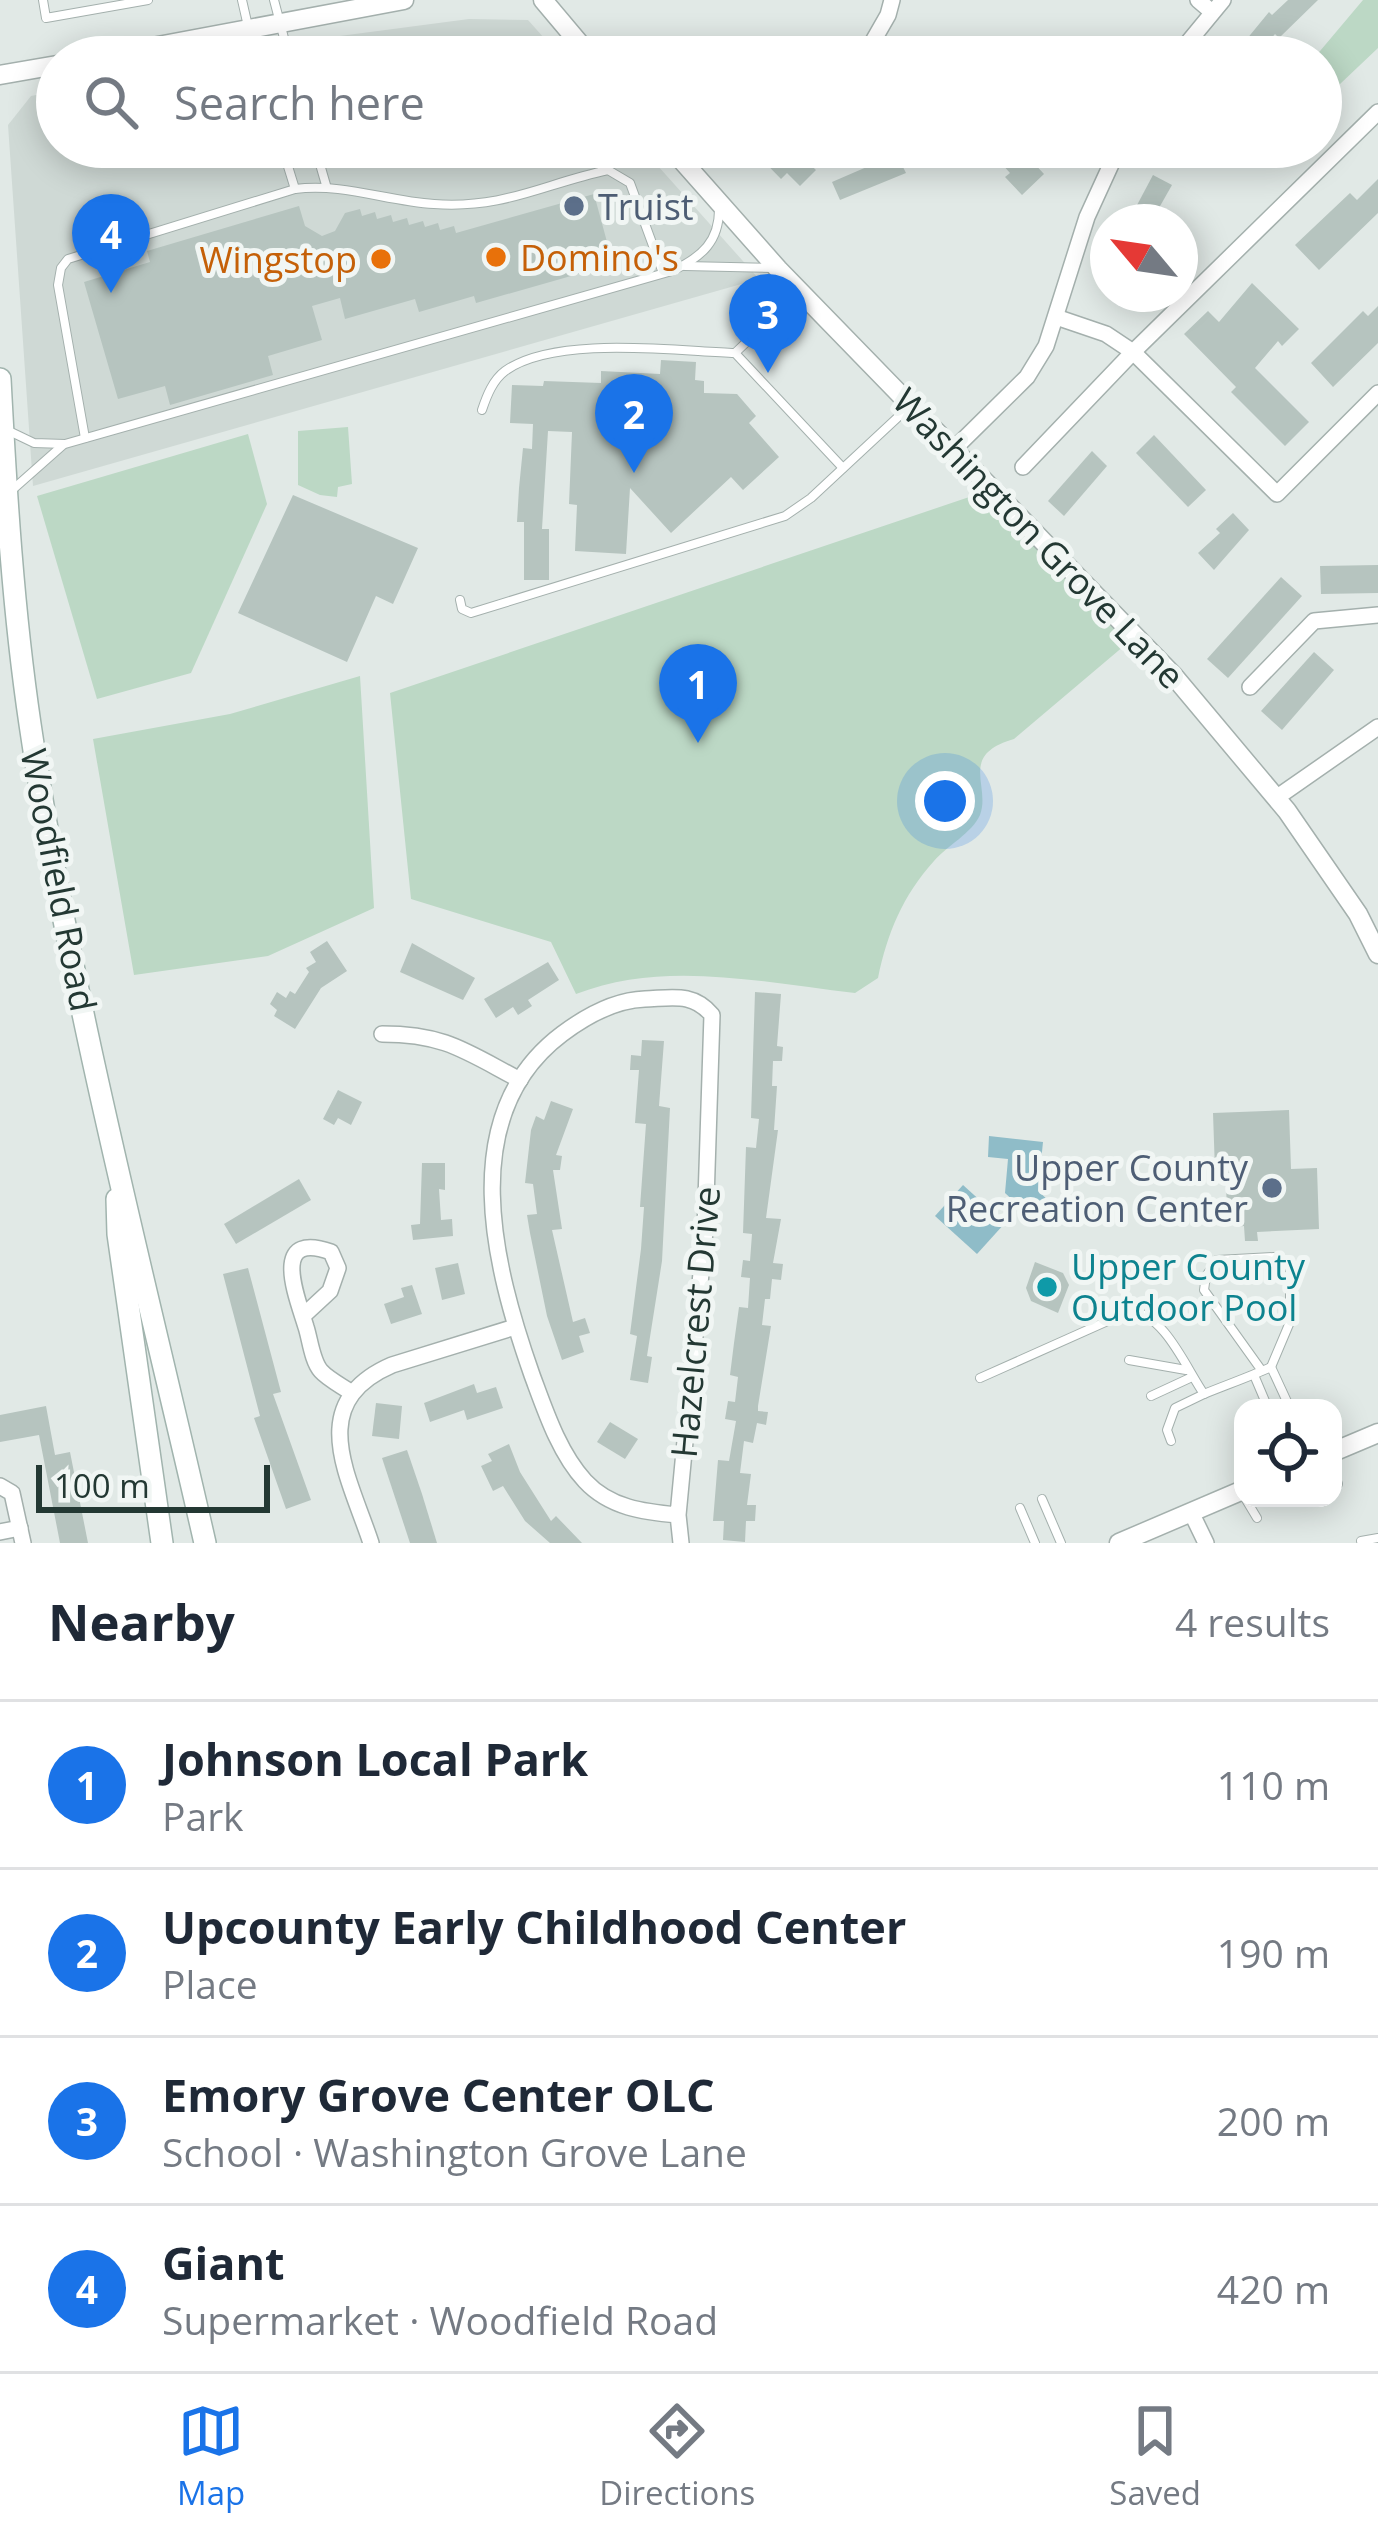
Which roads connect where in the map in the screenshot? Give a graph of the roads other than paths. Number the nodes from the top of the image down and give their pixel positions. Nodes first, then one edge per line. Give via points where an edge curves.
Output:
1 (43, 0) edge
2 (148, 0) edge
3 (242, 0) edge
4 (274, 0) edge
5 (404, 0) edge
6 (543, 0) edge
7 (892, 0) edge
8 (1198, 0) edge
9 (1218, 6) edge
10 (279, 24) junction
11 (247, 30) junction
12 (214, 36) edge
13 (249, 36) edge
14 (283, 36) edge
15 (573, 36) edge
16 (876, 36) edge
17 (1194, 36) edge
18 (36, 69) edge
19 (0, 75) edge
20 (1378, 112) edge
21 (1342, 147) edge
22 (288, 168) edge
23 (321, 168) edge
24 (689, 168) edge
25 (1109, 168) edge
26 (1321, 168) edge
27 (326, 185) junction
28 (295, 189) junction
29 (719, 202) junction
30 (683, 266) junction
31 (778, 269) junction
32 (663, 274) junction
33 (800, 291) junction
34 (1056, 316) junction
35 (1132, 352) junction
36 (735, 353) junction
37 (0, 379) edge
38 (1378, 393) edge
39 (912, 404) junction
40 (482, 410) dead end
41 (2, 428) edge
42 (85, 438) junction
43 (65, 444) junction
44 (955, 448) junction
45 (1023, 467) dead end
46 (843, 468) junction
47 (6, 496) junction
48 (460, 600) dead end
49 (1378, 615) edge
50 (1250, 687) dead end
51 (1378, 727) edge
52 (1276, 798) junction
53 (1378, 954) edge
54 (382, 1034) dead end
55 (520, 1080) junction
56 (116, 1163) junction
57 (303, 1316) dead end
58 (515, 1328) junction
59 (1129, 1360) dead end
60 (1262, 1371) junction
61 (1190, 1374) junction
62 (980, 1378) dead end
63 (352, 1393) junction
64 (1204, 1394) junction
65 (1150, 1396) dead end
66 (1267, 1399) edge
67 (1283, 1399) edge
68 (1378, 1433) edge
69 (1172, 1441) dead end
70 (1342, 1448) edge
71 (0, 1486) edge
72 (1234, 1496) edge
73 (1042, 1498) dead end
74 (1251, 1507) edge
75 (1020, 1508) dead end
76 (1191, 1513) junction
77 (678, 1515) junction
78 (1257, 1518) dead end
79 (0, 1532) edge
80 (22, 1536) edge
81 (1378, 1538) edge
82 (1361, 1541) edge
83 (162, 1543) edge
84 (205, 1543) edge
85 (371, 1543) edge
86 (681, 1543) edge
87 (1035, 1543) edge
88 (1061, 1543) edge
89 (1119, 1543) edge
90 (1206, 1543) edge

1 - 2 lane via 46,18
3 - 11 lane
4 - 10 lane
5 - 10 street
6 - 15 street
7 - 16 street
8 - 9 street
9 - 17 street
10 - 11 street
10 - 14 lane
11 - 12 street
11 - 13 lane
18 - 19 street
20 - 21 street
22 - 28 lane
23 - 27 lane
24 - 29 street, Washington Grove Lane
25 - 34 street
26 - 35 street
27 - 28 lane
27 - 32 lane via 433,204 503,202 608,170 630,183
28 - 42 lane via 68,259 58,285
29 - 30 lane via 714,238
29 - 31 street, Washington Grove Lane
30 - 31 lane
30 - 32 lane
31 - 33 street, Washington Grove Lane
32 - 42 lane
33 - 36 lane
33 - 39 street, Washington Grove Lane
34 - 35 street
34 - 44 street via 1027,376
35 - 38 street via 1277,494
35 - 45 street
36 - 40 lane via 591,348 530,359 503,372
36 - 46 lane
37 - 41 main road, Woodfield Road
39 - 44 street, Washington Grove Lane
39 - 46 lane
41 - 43 lane
41 - 47 main road, Woodfield Road
42 - 43 lane
43 - 47 lane
44 - 52 street, Washington Grove Lane via 1173,675
46 - 48 lane via 784,516 471,613
47 - 56 main road, Woodfield Road via 46,824
49 - 50 street via 1314,621
51 - 52 street
52 - 53 street, Washington Grove Lane
54 - 55 street via 446,1041
55 - 58 street via 500,1117 490,1178
55 - 77 street, Hazelcrest Drive via 543,1048 584,1018 630,1000 688,997 712,1015 706,1231
56 - 83 main road, Woodfield Road via 118,1234
56 - 84 main road, Woodfield Road
57 - 63 street via 319,1369
58 - 63 street via 392,1365
58 - 77 street via 549,1422 585,1481 619,1505
59 - 61 lane
60 - 60 lane via 1290,1322 1290,1265 1274,1257 1217,1260 1204,1290
60 - 64 lane
60 - 66 lane
60 - 67 lane
61 - 62 lane via 1156,1323 1130,1311
61 - 64 lane
61 - 65 lane
63 - 85 street via 340,1413 338,1442
64 - 69 lane via 1175,1408
68 - 70 street
71 - 80 street via 12,1492
72 - 76 street
73 - 88 lane
74 - 78 lane
75 - 87 lane
76 - 89 street
76 - 90 street
77 - 86 street, Hazelcrest Drive
79 - 80 street
81 - 82 lane

